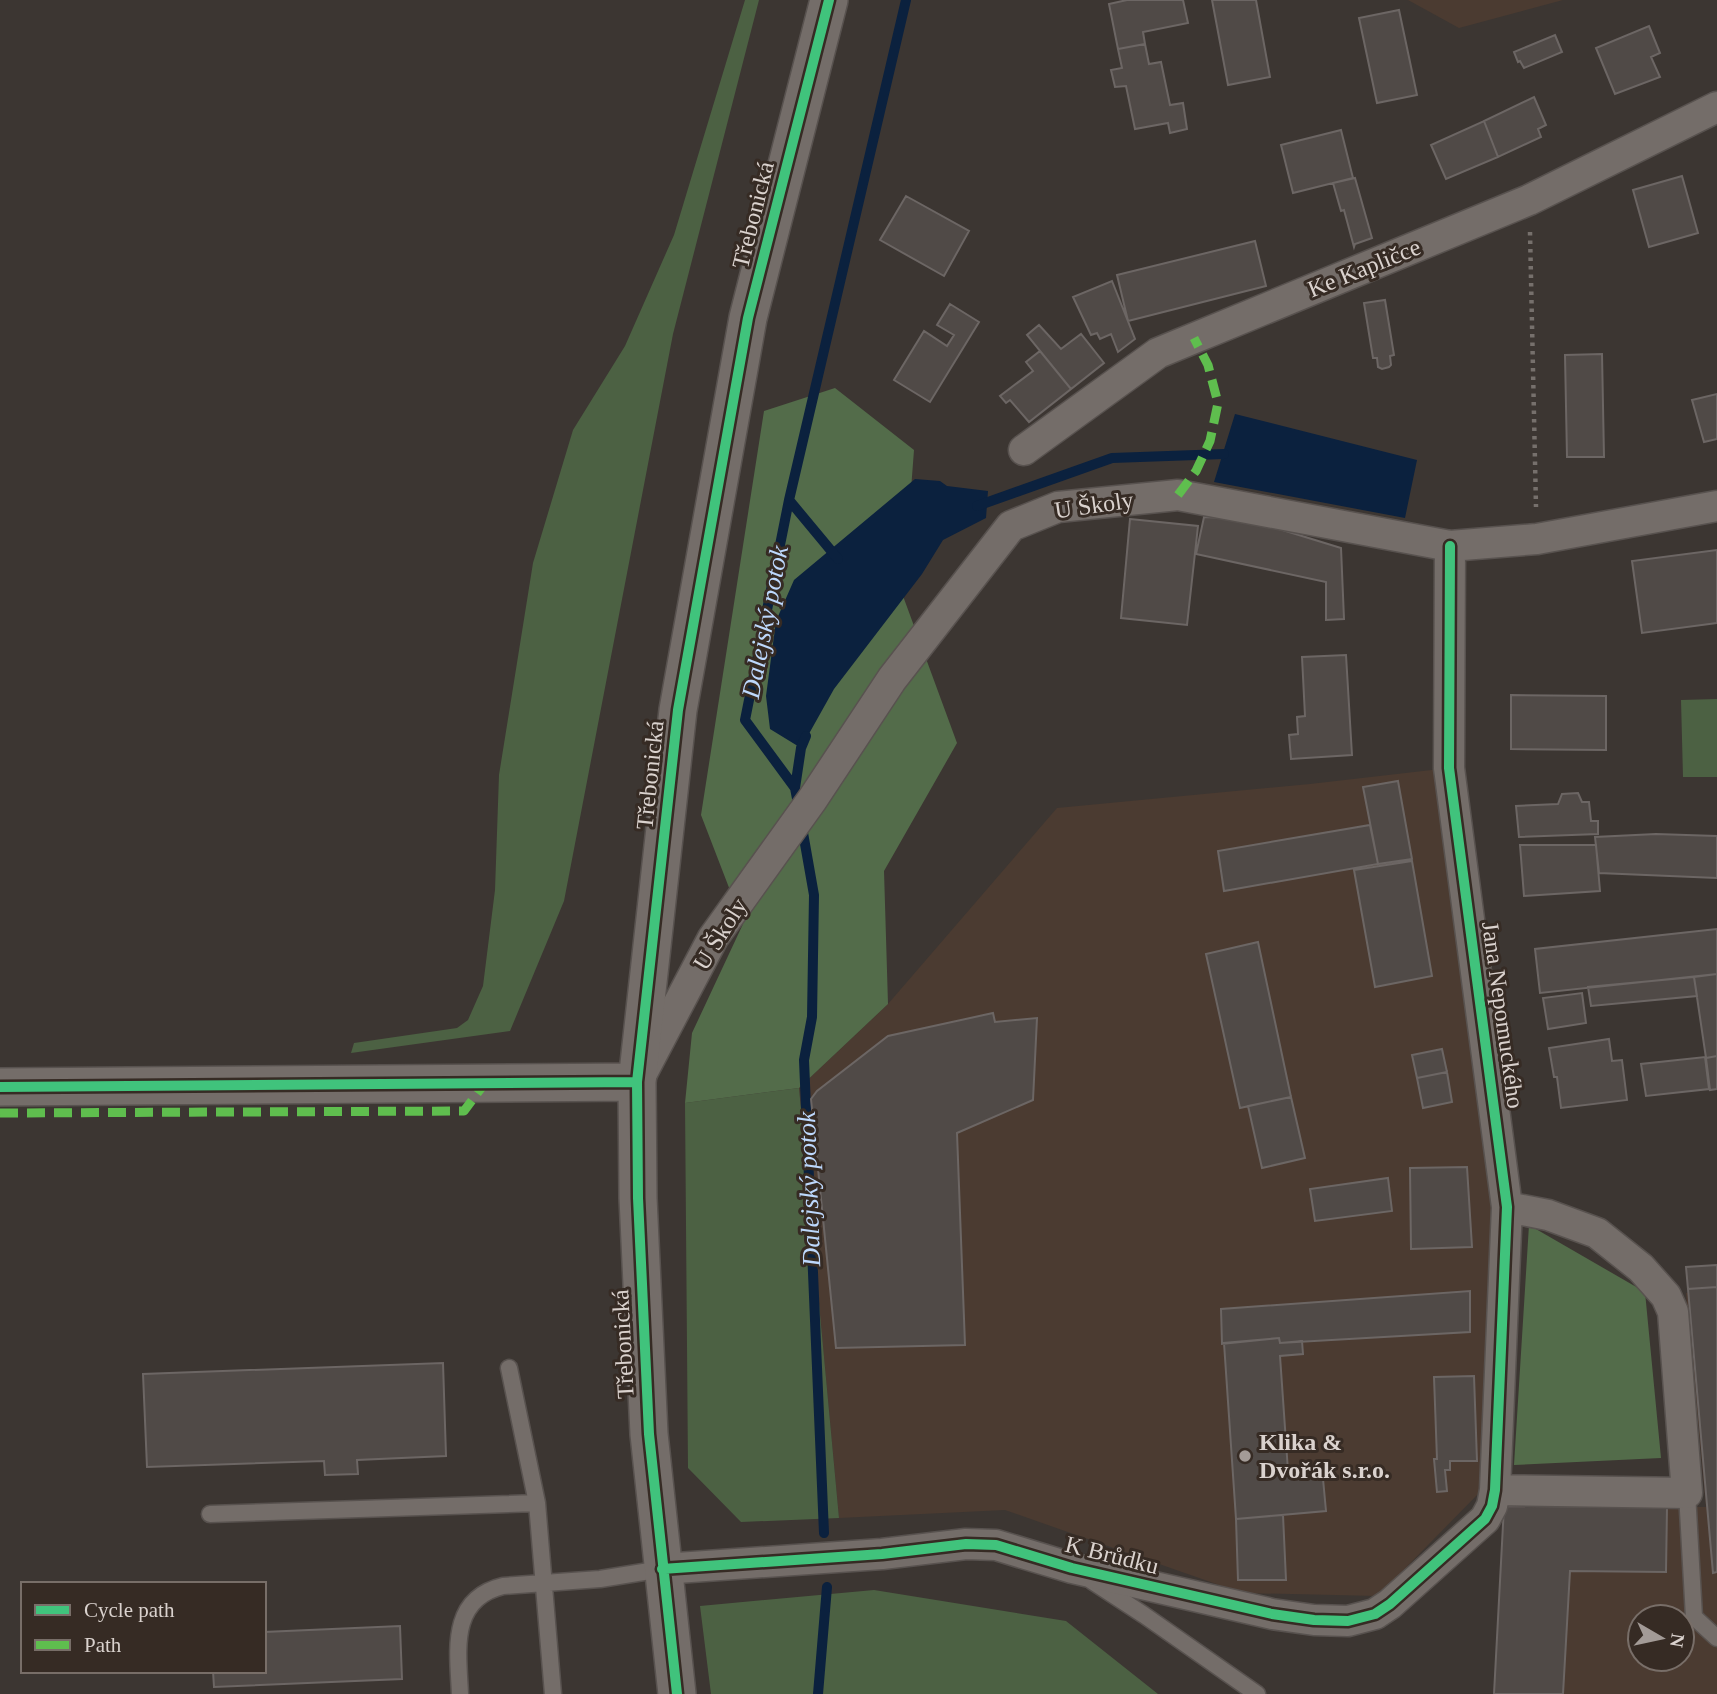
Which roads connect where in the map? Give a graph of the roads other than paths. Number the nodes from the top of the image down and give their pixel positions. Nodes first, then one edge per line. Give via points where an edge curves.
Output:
1 (829, 0) edge
2 (1717, 107) edge
3 (1024, 450) dead end
4 (1717, 506) edge
5 (1450, 546) junction
6 (637, 1082) junction
7 (0, 1087) edge
8 (1507, 1206) junction
9 (509, 1368) dead end
10 (1495, 1490) junction
11 (1687, 1493) junction
12 (537, 1503) junction
13 (210, 1514) dead end
14 (662, 1569) junction
15 (1072, 1569) junction
16 (545, 1583) junction
17 (1717, 1638) edge
18 (460, 1694) edge
19 (553, 1694) edge
20 (677, 1694) edge
21 (1257, 1694) edge

1 - 6 street, Třebonická via 748,318 678,710
2 - 3 street, Ke Kapličce via 1529,200 1157,353
4 - 5 street, U Školy via 1537,539
5 - 6 street, U Školy via 1178,495 1058,507 1011,526 892,679 713,938
5 - 8 street, Jana Nepomuckého via 1449,768
6 - 7 street
6 - 14 street, Třebonická via 641,1305
8 - 10 street, Jana Nepomuckého
8 - 11 street via 1597,1233 1641,1268 1666,1296 1672,1312
9 - 12 lane
10 - 11 street
10 - 15 street, K Brůdku via 1492,1506 1474,1531 1390,1604 1375,1614 1348,1621 1272,1614
11 - 17 lane via 1694,1617
12 - 13 lane
12 - 16 lane
14 - 15 street, K Brůdku via 966,1544 996,1545
14 - 16 lane
14 - 20 street, Třebonická
15 - 21 lane
16 - 18 lane via 488,1589 469,1608 457,1644
16 - 19 lane

